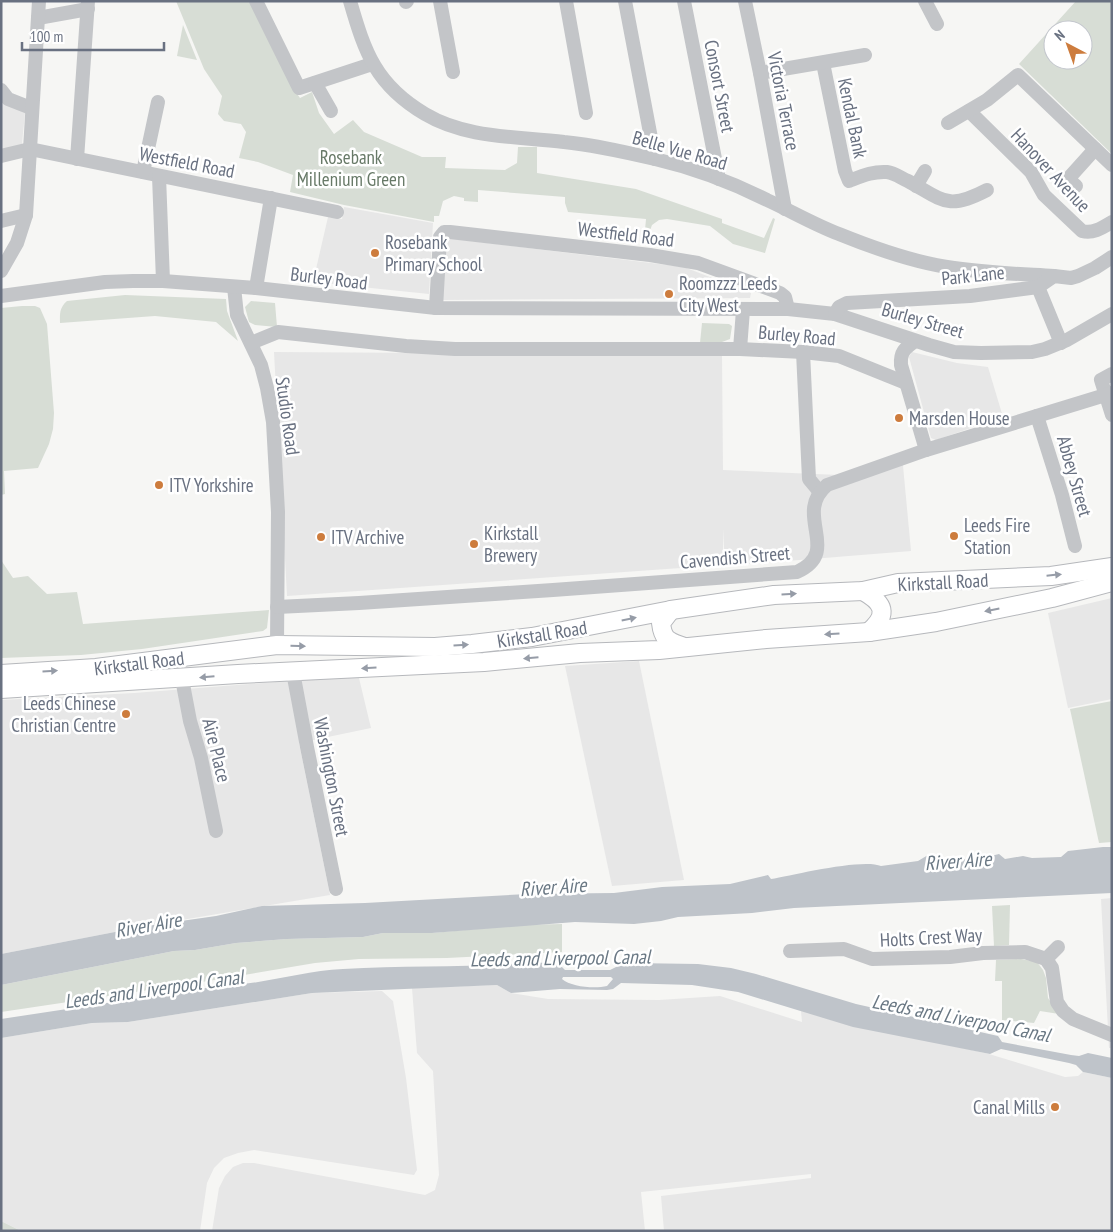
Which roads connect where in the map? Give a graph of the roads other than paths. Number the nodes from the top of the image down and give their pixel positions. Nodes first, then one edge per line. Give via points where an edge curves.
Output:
1 (39, 1) edge
2 (256, 1) edge
3 (350, 1) edge
4 (440, 1) edge
5 (566, 1) edge
6 (626, 1) edge
7 (684, 1) edge
8 (745, 1) edge
9 (925, 1) edge
10 (88, 5) edge
11 (38, 18) junction
12 (937, 24) dead end
13 (865, 55) dead end
14 (823, 63) junction
15 (372, 64) junction
16 (453, 72) dead end
17 (760, 74) junction
18 (315, 83) junction
19 (1, 90) edge
20 (33, 93) junction
21 (158, 102) dead end
22 (31, 108) junction
23 (331, 111) dead end
24 (969, 111) junction
25 (586, 112) dead end
26 (948, 123) dead end
27 (30, 149) junction
28 (1096, 149) junction
29 (1, 156) edge
30 (77, 159) junction
31 (655, 159) junction
32 (1112, 165) edge
33 (925, 171) dead end
34 (143, 172) junction
35 (159, 176) junction
36 (719, 179) junction
37 (916, 186) junction
38 (1076, 186) dead end
39 (988, 189) dead end
40 (271, 198) junction
41 (785, 209) junction
42 (337, 212) dead end
43 (26, 215) junction
44 (1, 221) edge
45 (1112, 222) edge
46 (1112, 257) edge
47 (1, 271) edge
48 (1054, 276) junction
49 (163, 281) junction
50 (234, 287) junction
51 (1038, 287) junction
52 (256, 288) junction
53 (1, 296) edge
54 (436, 308) junction
55 (788, 309) junction
56 (743, 310) junction
57 (836, 314) junction
58 (1112, 314) edge
59 (914, 341) junction
60 (251, 343) junction
61 (1061, 343) junction
62 (740, 349) junction
63 (803, 352) junction
64 (1112, 374) edge
65 (906, 383) junction
66 (1109, 394) edge
67 (1112, 415) edge
68 (1037, 416) junction
69 (926, 450) junction
70 (819, 491) junction
71 (1075, 546) dead end
72 (1112, 567) edge
73 (1112, 582) edge
74 (862, 591) junction
75 (277, 607) junction
76 (671, 610) junction
77 (869, 632) junction
78 (277, 645) junction
79 (335, 646) junction
80 (684, 647) junction
81 (229, 652) junction
82 (335, 670) junction
83 (293, 672) junction
84 (1, 674) edge
85 (238, 674) junction
86 (182, 679) junction
87 (1, 689) edge
88 (216, 831) dead end
89 (336, 889) dead end
90 (1058, 947) dead end
91 (790, 951) dead end
92 (1046, 959) junction
93 (1110, 1035) edge

1 - 11 street
2 - 18 street via 299,88
3 - 15 street, Belle Vue Road
4 - 16 street
5 - 25 street
6 - 31 street
7 - 36 street, Consort Street
8 - 17 street, Victoria Terrace
9 - 12 street
10 - 11 street
10 - 30 street
11 - 20 street
13 - 14 street
14 - 17 street
14 - 37 street, Kendal Bank via 850,186 872,173 886,172
15 - 18 street
15 - 31 street, Belle Vue Road via 407,103 427,116 460,129 477,134 566,142
17 - 41 street, Victoria Terrace
18 - 23 street
19 - 20 street via 19,95
19 - 22 street via 8,99
20 - 22 street
21 - 34 street
22 - 27 street
24 - 26 street
24 - 28 street via 1018,75
24 - 45 street, Hanover Avenue via 1031,172 1044,195 1082,231 1088,233
27 - 29 street
27 - 30 street, Westfield Road
27 - 43 street
28 - 32 street
28 - 38 street via 1068,179
30 - 34 street, Westfield Road
31 - 36 street, Belle Vue Road
33 - 37 street
34 - 35 street, Westfield Road
35 - 40 street, Westfield Road
35 - 49 street
36 - 41 street, Belle Vue Road
37 - 39 street, Kendal Bank via 940,200 958,202
40 - 42 street, Westfield Road
40 - 52 street
41 - 48 street, Belle Vue Road via 837,233 927,263 977,271
43 - 44 street
43 - 47 street via 17,243
46 - 48 street via 1078,276
48 - 51 street, Park Lane
49 - 50 street, Burley Road
49 - 53 street, Burley Road via 105,282
50 - 52 street, Burley Road
50 - 60 street, Studio Road via 237,315
51 - 57 street, Park Lane via 970,296 847,302 839,307
51 - 61 street
52 - 54 street, Burley Road
54 - 55 street, Westfield Road via 440,237 444,232 698,263 780,293
54 - 56 street, Burley Road
55 - 56 street, Burley Road
55 - 57 street, Burley Road
56 - 62 street, Burley Road
57 - 59 street, Burley Street
58 - 61 street, Burley Street
59 - 61 street, Burley Street via 954,352 990,353 1032,352
59 - 65 street via 900,358
60 - 62 street, Burley Road via 278,332 455,349
60 - 75 street, Studio Road via 261,365 273,422 278,512
62 - 63 street, Burley Road
63 - 65 street, Burley Road via 839,356
63 - 70 street via 809,479
64 - 66 street via 1101,380
65 - 69 street
66 - 67 street
66 - 68 street
68 - 69 street
68 - 71 street, Abbey Street
69 - 70 street via 836,481
70 - 75 street, Cavendish Street via 813,512 818,546 814,559 797,572 359,604
74 -> 72 main road, Kirkstall Road via 898,583 1051,576
73 -> 77 main road, Kirkstall Road via 936,622
76 -> 74 main road, Kirkstall Road via 774,595
74 - 77 main road via 876,598 881,605 878,624
75 - 78 street, Studio Road
79 -> 76 main road, Kirkstall Road via 472,644 549,635
76 - 80 main road via 661,623 662,632 668,641
77 -> 80 main road, Kirkstall Road
78 -> 79 main road, Kirkstall Road
78 - 81 main road, Kirkstall Road
79 - 82 main road via 345,658
80 -> 82 main road, Kirkstall Road
84 -> 81 main road, Kirkstall Road via 96,668
81 - 85 main road via 230,668
82 - 83 main road, Kirkstall Road
83 - 85 main road, Kirkstall Road
83 - 89 street, Washington Street
85 -> 86 main road, Kirkstall Road
86 - 87 main road, Kirkstall Road
86 - 88 street, Aire Place
90 - 92 street
91 - 92 street, Holts Crest Way via 844,949 872,959 950,958 1025,952
92 - 93 street via 1052,968 1057,1002 1063,1011 1073,1019

